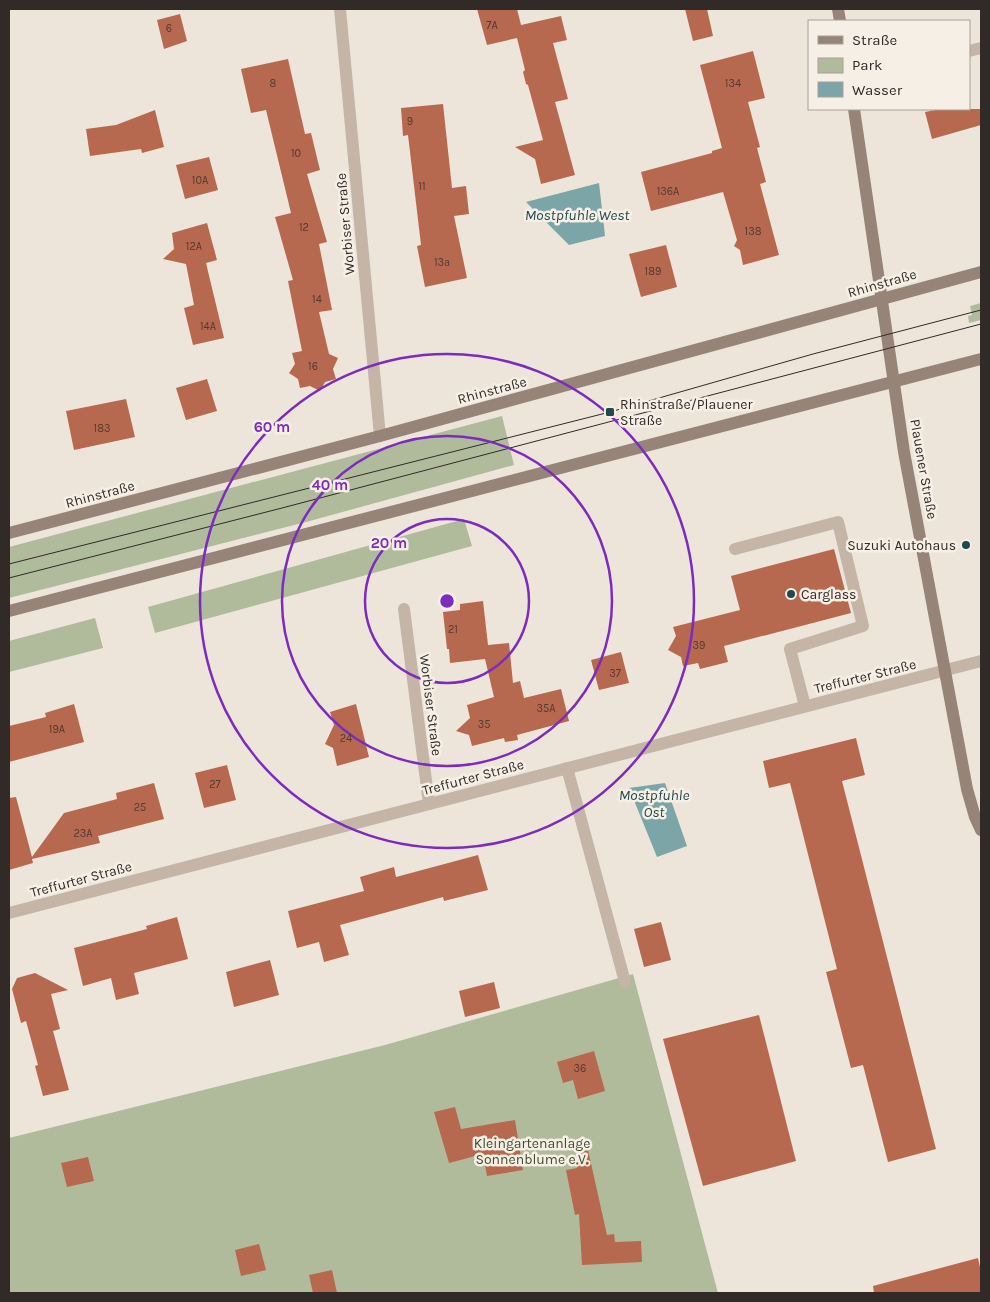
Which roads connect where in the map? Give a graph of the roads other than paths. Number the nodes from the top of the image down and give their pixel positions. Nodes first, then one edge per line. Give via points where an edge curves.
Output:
1 (340, 9) edge
2 (854, 110) edge
3 (981, 272) edge
4 (882, 298) junction
5 (981, 359) edge
6 (895, 382) junction
7 (380, 436) junction
8 (9, 533) edge
9 (735, 549) dead end
10 (404, 609) dead end
11 (9, 611) edge
12 (981, 661) edge
13 (944, 671) junction
14 (805, 706) junction
15 (567, 768) junction
16 (429, 804) junction
17 (981, 830) edge
18 (9, 913) edge
19 (625, 982) dead end

1 - 7 street, Worbiser Straße
2 - 4 main road, Plauener Straße
3 - 4 main road, Rhinstraße
4 - 6 main road, Plauener Straße
4 - 7 main road, Rhinstraße
5 - 6 main road
6 - 11 main road
6 - 13 main road, Plauener Straße via 904,452
7 - 8 main road, Rhinstraße
9 - 14 street via 838,522 863,626 790,649
10 - 16 street, Worbiser Straße
12 - 13 street, Treffurter Straße
13 - 14 street, Treffurter Straße
13 - 17 main road, Plauener Straße via 967,789
14 - 15 street, Treffurter Straße
15 - 16 street, Treffurter Straße
15 - 19 street
16 - 18 street, Treffurter Straße

